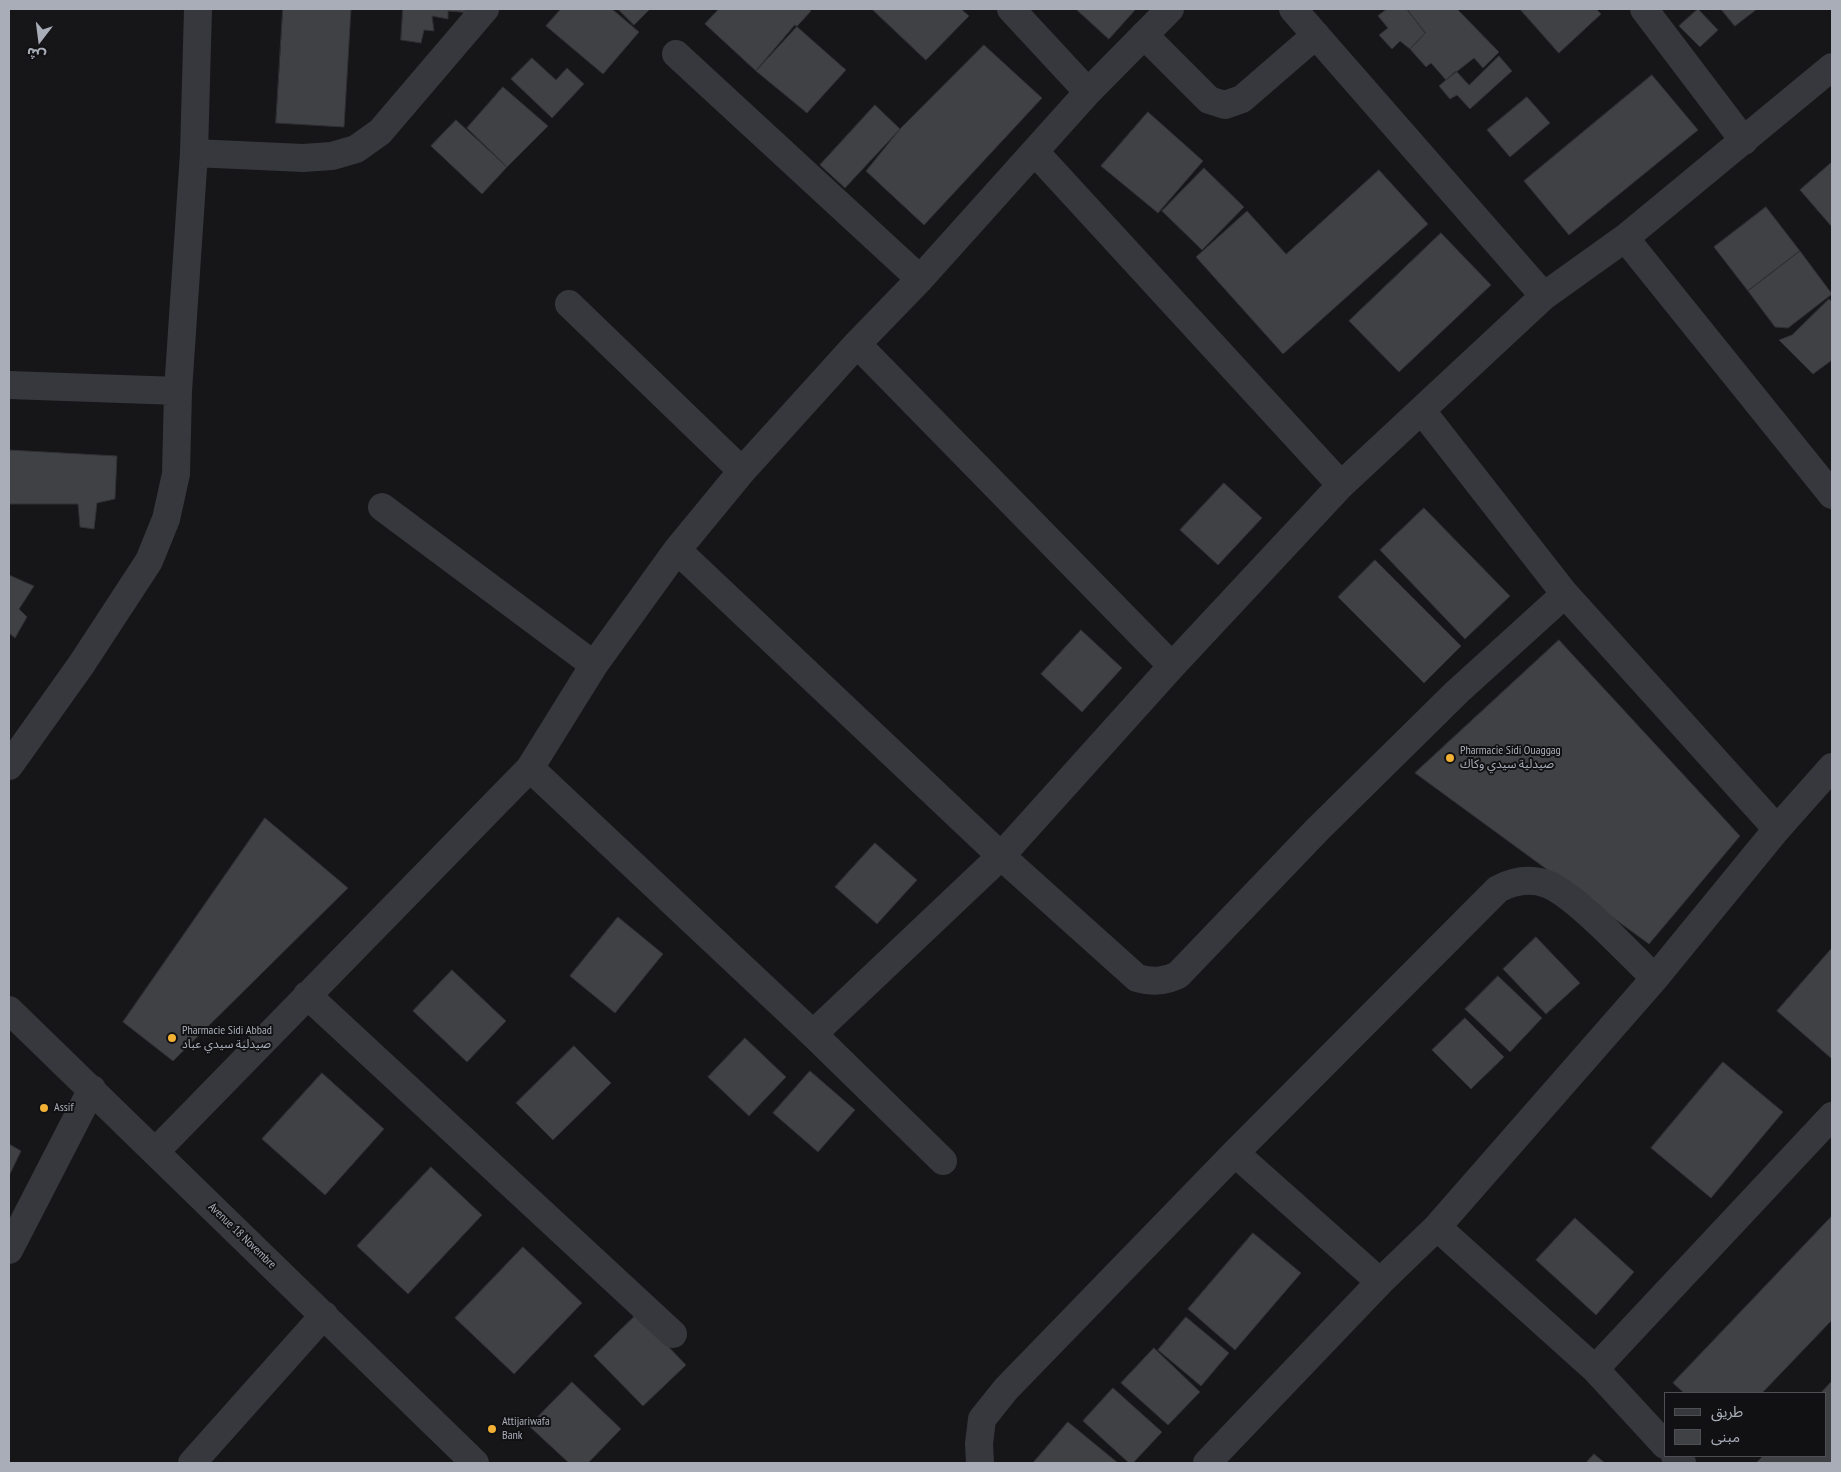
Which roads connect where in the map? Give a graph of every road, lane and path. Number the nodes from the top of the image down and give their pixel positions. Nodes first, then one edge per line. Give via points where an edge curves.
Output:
1 (198, 9) edge
2 (485, 9) edge
3 (1011, 9) edge
4 (1170, 9) edge
5 (1293, 9) edge
6 (1644, 9) edge
7 (1144, 35) junction
8 (1316, 35) junction
9 (676, 54) dead end
10 (1831, 71) edge
11 (1088, 92) junction
12 (1744, 141) junction
13 (1036, 153) junction
14 (194, 154) junction
15 (1624, 238) junction
16 (920, 279) junction
17 (1544, 296) junction
18 (569, 304) dead end
19 (857, 344) junction
20 (9, 385) edge
21 (178, 392) junction
22 (1422, 411) junction
23 (742, 471) junction
24 (1341, 485) junction
25 (1832, 496) edge
26 (382, 506) dead end
27 (677, 550) junction
28 (1565, 594) junction
29 (594, 665) junction
30 (1172, 666) junction
31 (9, 766) edge
32 (1832, 767) edge
33 (530, 768) junction
34 (1777, 829) junction
35 (1001, 856) junction
36 (1655, 978) junction
37 (307, 995) junction
38 (9, 1010) edge
39 (813, 1034) junction
40 (92, 1090) junction
41 (1832, 1116) edge
42 (155, 1152) junction
43 (1235, 1153) junction
44 (943, 1161) dead end
45 (1437, 1227) junction
46 (9, 1250) edge
47 (1380, 1282) junction
48 (324, 1315) junction
49 (673, 1334) dead end
50 (1595, 1369) junction
51 (1664, 1444) edge
52 (192, 1463) edge
53 (475, 1463) edge
54 (980, 1463) edge
55 (1207, 1463) edge

1 - 14 street
2 - 14 street via 380,132 356,149 332,156 303,158
3 - 11 street
4 - 7 street
5 - 8 street
6 - 12 street
7 - 8 street via 1209,100 1225,105 1242,99
7 - 11 street
8 - 17 street
9 - 16 street
10 - 12 street
11 - 13 street
12 - 15 street
13 - 16 street
13 - 24 street
14 - 21 street
15 - 17 street
15 - 25 street
16 - 19 street
17 - 22 street
18 - 23 street
19 - 23 street
19 - 30 street
20 - 21 street
21 - 31 street via 176,474 166,519 149,561
22 - 24 street
22 - 28 street
23 - 27 street
24 - 30 street
26 - 29 street
27 - 29 street
27 - 35 street
28 - 34 street
28 - 35 street via 1457,692 1317,830 1178,975 1168,980 1150,982 1138,978
29 - 33 street
30 - 35 street
32 - 34 street
33 - 37 street
33 - 39 street
34 - 36 street
35 - 39 street
36 - 43 street via 1568,896 1534,881 1510,883 1498,889
36 - 45 street
37 - 42 street
37 - 49 street
38 - 40 street, Avenue 18 Novembre
39 - 44 street
40 - 42 street, Avenue 18 Novembre
40 - 46 street
41 - 50 street
42 - 48 street, Avenue 18 Novembre
43 - 47 street
43 - 54 street via 1006,1389 982,1420
45 - 47 street
45 - 50 street
47 - 55 street
48 - 52 street
48 - 53 street, Avenue 18 Novembre
50 - 51 street

